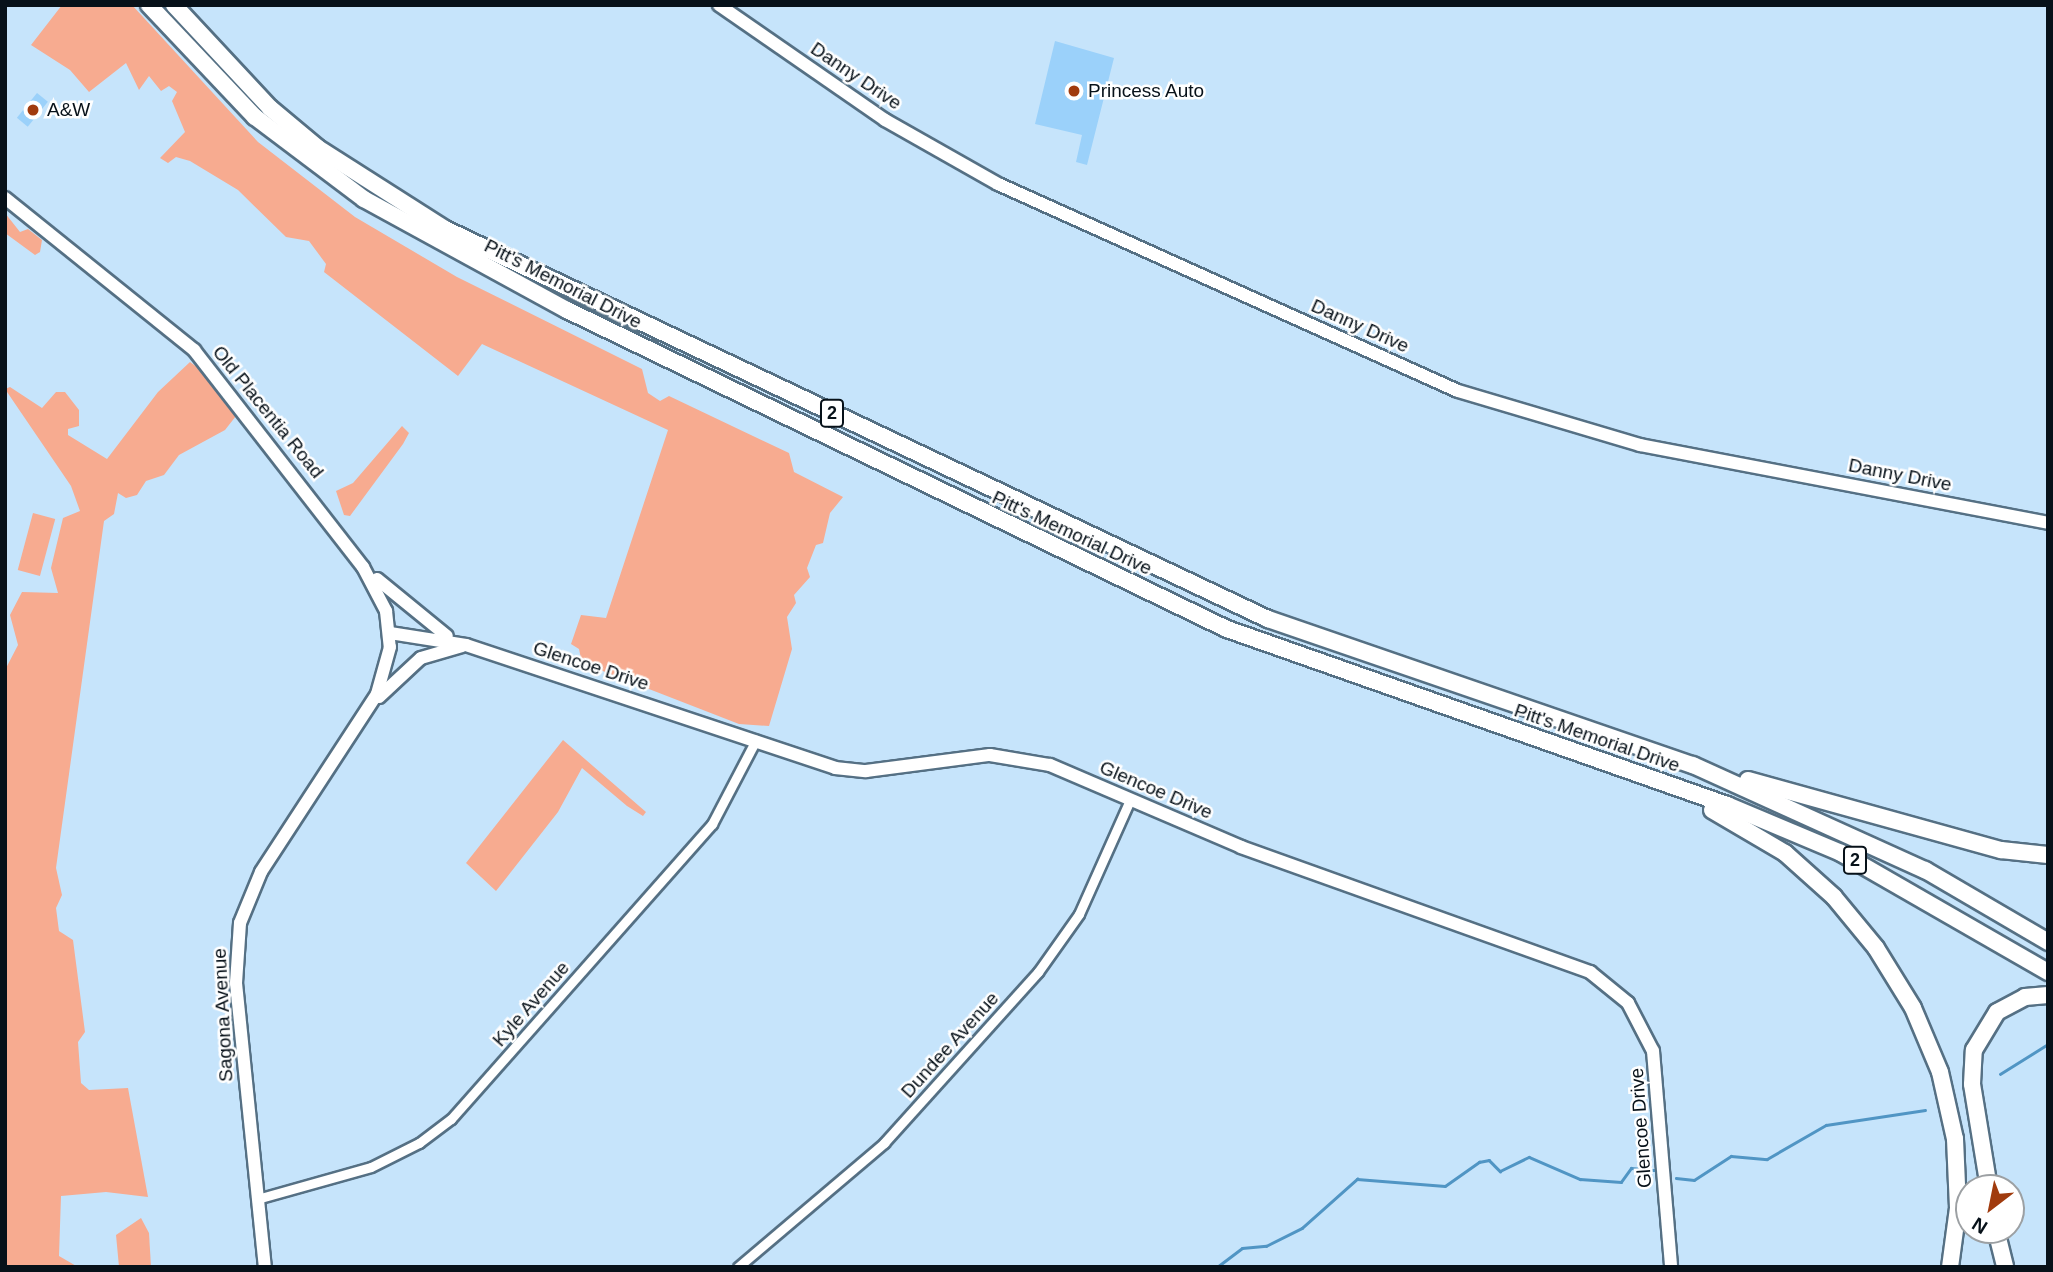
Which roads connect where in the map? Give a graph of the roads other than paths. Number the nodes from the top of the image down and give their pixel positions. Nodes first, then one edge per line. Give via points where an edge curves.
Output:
1 (149, 5) edge
2 (174, 5) edge
3 (719, 5) edge
4 (5, 198) edge
5 (2048, 523) edge
6 (363, 567) junction
7 (390, 633) junction
8 (466, 645) junction
9 (373, 702) junction
10 (756, 740) junction
11 (1693, 765) junction
12 (1647, 778) junction
13 (1130, 800) junction
14 (2048, 856) edge
15 (2048, 942) edge
16 (2048, 972) edge
17 (2048, 995) edge
18 (1987, 1174) edge
19 (257, 1199) junction
20 (1999, 1244) edge
21 (265, 1267) edge
22 (737, 1267) edge
23 (1671, 1267) edge
24 (1950, 1267) edge
25 (2005, 1267) edge

1 - 12 highway, Pitt's Memorial Drive / 2 via 255,117 363,200 445,247 780,416 1227,629
2 - 11 highway, Pitt's Memorial Drive / 2 via 260,98 318,148 445,229 1268,620
3 - 5 street, Danny Drive via 885,120 998,184 1458,391 1640,445
4 - 6 street, Old Placentia Road via 194,350
6 - 7 street, Old Placentia Road via 380,597
6 - 8 street via 412,613
7 - 8 street, Glencoe Drive
7 - 9 street, Sagona Avenue via 387,670
8 - 9 street via 421,657
8 - 10 street, Glencoe Drive
9 - 19 street, Sagona Avenue via 261,872 240,923 236,983
10 - 13 street, Glencoe Drive via 851,771 1011,756 1050,765
10 - 19 street, Kyle Avenue via 712,824 444,1125 371,1167
11 - 14 highway via 2001,850
11 - 15 highway, Pitt's Memorial Drive / 2 via 1925,870
12 - 16 highway, Pitt's Memorial Drive / 2 via 1841,853
12 - 24 highway via 1785,853 1834,897 1876,948 1913,1007 1940,1072 1955,1139 1958,1208
13 - 22 street, Dundee Avenue via 1079,914 1043,966 884,1143
13 - 23 street, Glencoe Drive via 1241,847 1580,968 1614,989 1643,1025 1657,1067
17 - 18 highway via 2025,997 1997,1012 1974,1051 1972,1084
19 - 21 street, Sagona Avenue
20 - 25 highway

